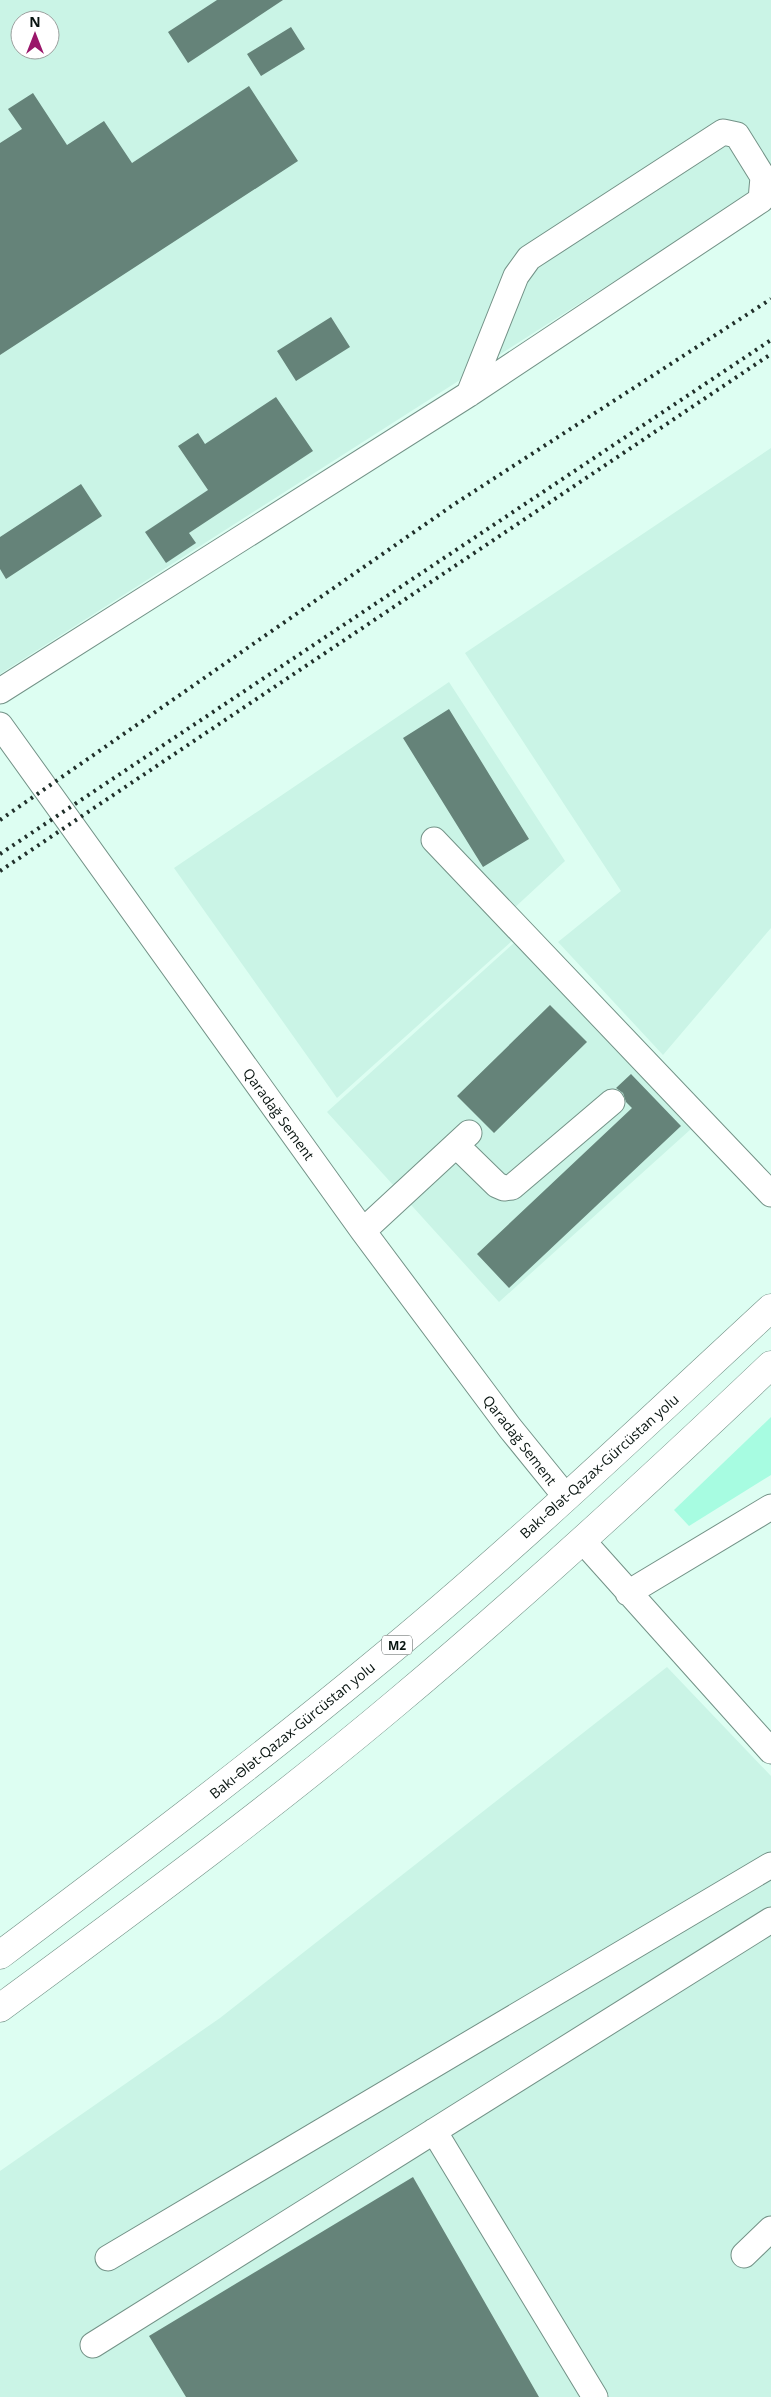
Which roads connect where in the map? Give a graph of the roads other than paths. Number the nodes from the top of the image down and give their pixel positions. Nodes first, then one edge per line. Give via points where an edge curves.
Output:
1 (469, 394) junction
2 (0, 691) edge
3 (0, 725) edge
4 (434, 840) dead end
5 (612, 1102) dead end
6 (771, 1194) edge
7 (363, 1231) junction
8 (771, 1308) edge
9 (771, 1365) edge
10 (566, 1498) junction
11 (771, 1507) edge
12 (582, 1540) junction
13 (628, 1593) junction
14 (771, 1751) edge
15 (771, 1865) edge
16 (771, 1920) edge
17 (0, 1955) edge
18 (0, 2008) edge
19 (434, 2131) junction
20 (771, 2228) edge
21 (744, 2256) dead end
22 (108, 2258) dead end
23 (93, 2345) dead end
24 (595, 2397) edge

1 - 1 street via 761,200 763,177 736,136 723,132 529,258 516,276
1 - 2 street
3 - 7 street, Qaradağ Sement
4 - 6 street
5 - 7 street via 512,1187 497,1185 462,1139
7 - 10 street, Qaradağ Sement
8 - 10 highway, Bakı-Ələt-Qazax-Gürcüstan yolu / M2
9 - 12 highway
10 - 17 highway, Bakı-Ələt-Qazax-Gürcüstan yolu / M2 via 373,1666 159,1835
11 - 13 street
12 - 13 street
12 - 18 highway via 388,1710 181,1875
13 - 14 street
15 - 22 street
16 - 19 street
19 - 23 street
19 - 24 street
20 - 21 street

